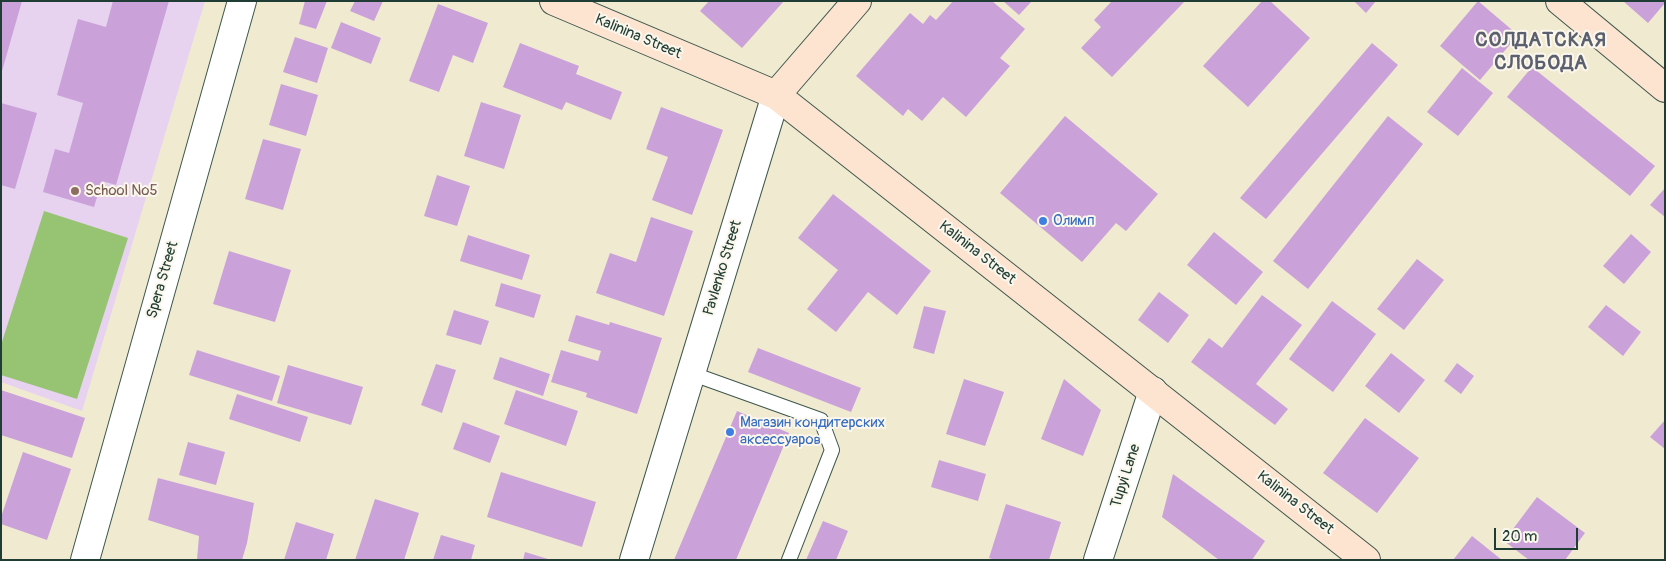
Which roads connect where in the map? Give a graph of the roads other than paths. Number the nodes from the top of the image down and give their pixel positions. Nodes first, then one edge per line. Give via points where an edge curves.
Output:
1 (242, 1) edge
2 (554, 1) edge
3 (857, 1) edge
4 (1560, 1) edge
5 (1665, 88) edge
6 (776, 95) junction
7 (690, 373) junction
8 (1153, 391) junction
9 (85, 560) edge
10 (634, 560) edge
11 (789, 560) edge
12 (1098, 560) edge
13 (1366, 560) edge

1 - 9 street, Spera Street
2 - 6 main road, Kalinina Street
3 - 6 main road, Pavlenko Street
4 - 5 main road
6 - 7 street, Pavlenko Street
6 - 8 main road, Kalinina Street
7 - 10 street, Pavlenko Street
7 - 11 lane via 820,420 832,450
8 - 12 street, Tupyi Lane
8 - 13 main road, Kalinina Street

